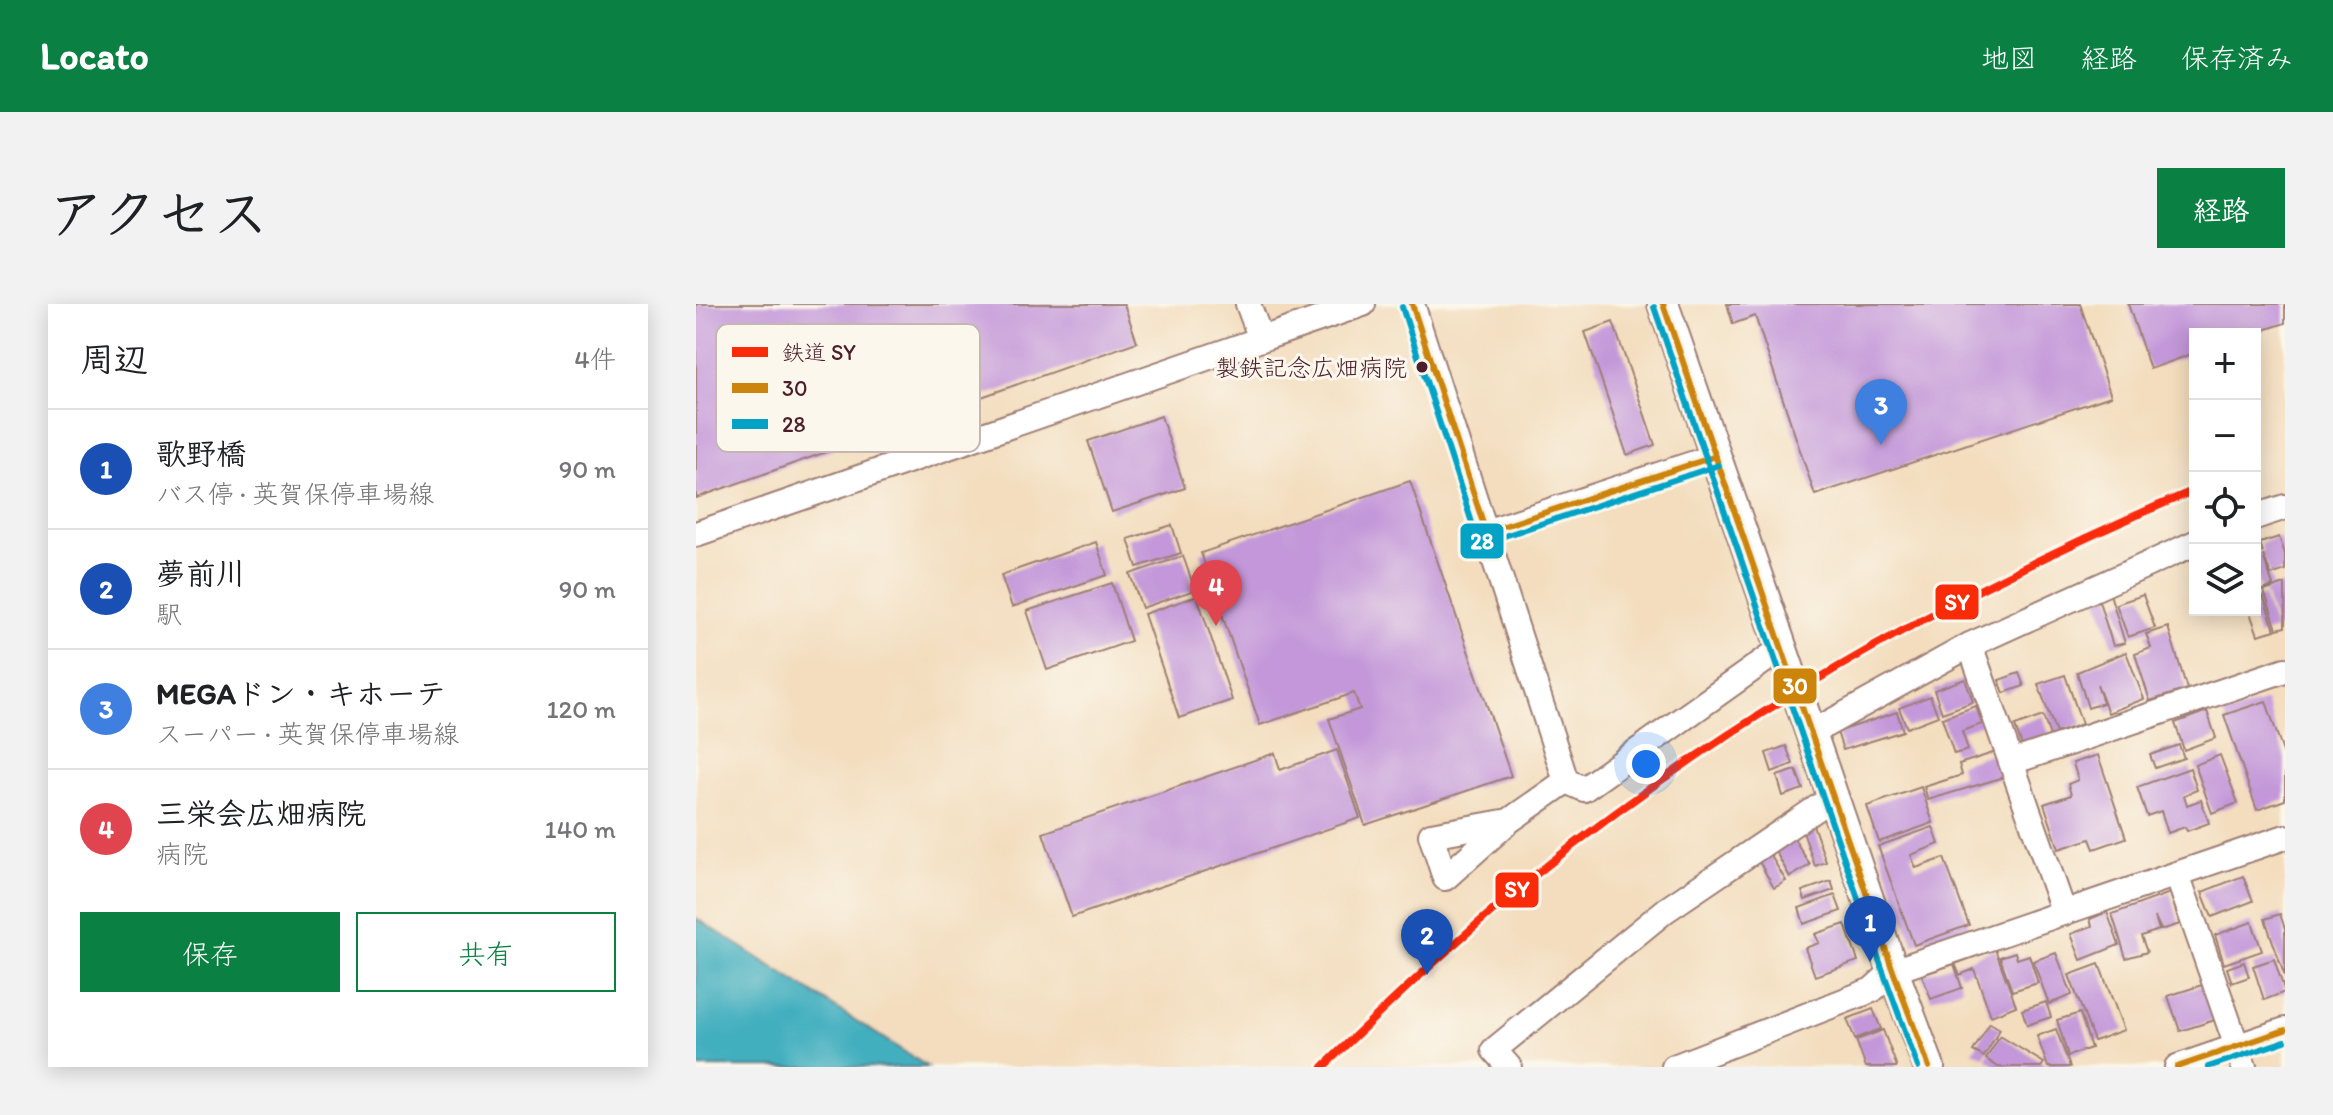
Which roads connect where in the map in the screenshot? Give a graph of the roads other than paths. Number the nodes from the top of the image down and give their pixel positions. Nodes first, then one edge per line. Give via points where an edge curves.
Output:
1 (1248, 304) edge
2 (1363, 304) edge
3 (1412, 304) edge
4 (1663, 304) edge
5 (1261, 339) junction
6 (980, 436) edge
7 (934, 452) edge
8 (1716, 456) junction
9 (2285, 507) edge
10 (2261, 515) edge
11 (1486, 532) junction
12 (696, 534) edge
13 (2193, 544) edge
14 (1970, 645) junction
15 (1782, 648) junction
16 (2285, 670) edge
17 (1811, 733) junction
18 (2012, 762) junction
19 (1566, 781) junction
20 (1833, 797) junction
21 (1509, 821) dead end
22 (2285, 837) edge
23 (2177, 874) junction
24 (2064, 913) junction
25 (1893, 971) junction
26 (2285, 1030) edge
27 (2241, 1057) edge
28 (1502, 1058) edge
29 (1714, 1062) edge
30 (1476, 1067) edge
31 (1674, 1067) edge
32 (1929, 1067) edge
33 (2177, 1067) edge

1 - 5 street
2 - 5 street
3 - 11 street
4 - 8 main road
5 - 6 street
7 - 12 street
8 - 11 street
8 - 15 main road
9 - 10 street
11 - 19 street
13 - 14 street
14 - 17 street
14 - 18 street
15 - 17 main road
15 - 19 street via 1584,789
16 - 18 street
17 - 20 main road
18 - 24 street
19 - 21 street
20 - 25 main road
20 - 28 street via 1666,910
22 - 23 street
23 - 24 street
23 - 27 street
24 - 25 street
25 - 29 street via 1872,990
25 - 32 main road
26 - 27 street
27 - 33 street
28 - 30 street
29 - 31 street

